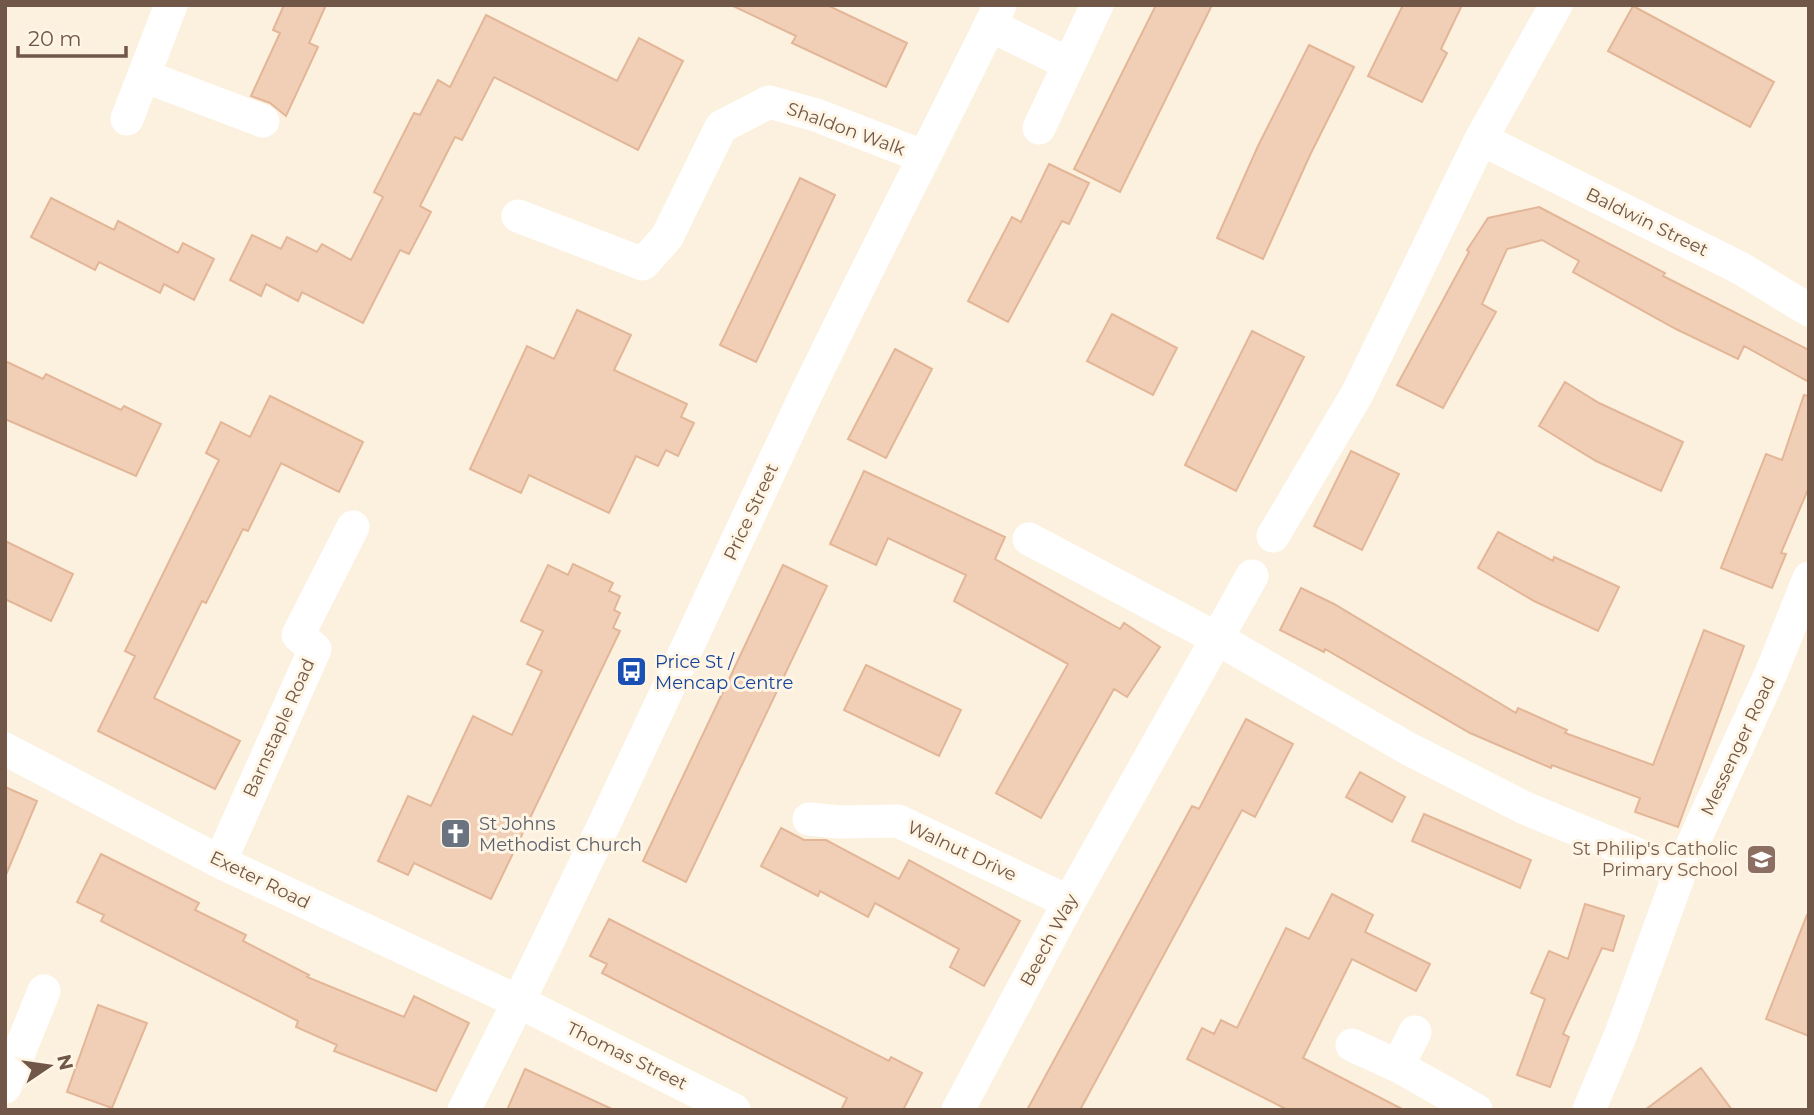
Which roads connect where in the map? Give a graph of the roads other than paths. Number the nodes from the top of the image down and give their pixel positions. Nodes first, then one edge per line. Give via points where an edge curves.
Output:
1 (170, 5) edge
2 (1097, 5) edge
3 (1556, 5) edge
4 (995, 15) edge
5 (1069, 64) junction
6 (144, 76) junction
7 (127, 119) dead end
8 (263, 121) dead end
9 (1039, 128) dead end
10 (1481, 139) junction
11 (922, 156) junction
12 (518, 216) dead end
13 (1809, 310) edge
14 (354, 527) dead end
15 (1273, 536) dead end
16 (1029, 539) dead end
17 (1252, 576) dead end
18 (1809, 578) edge
19 (1218, 639) junction
20 (5, 749) edge
21 (809, 819) dead end
22 (220, 862) junction
23 (1680, 872) junction
24 (1069, 902) junction
25 (44, 991) dead end
26 (519, 1003) junction
27 (1415, 1032) dead end
28 (1352, 1045) dead end
29 (12, 1051) edge
30 (1398, 1066) junction
31 (5, 1087) edge
32 (464, 1110) edge
33 (734, 1110) edge
34 (958, 1110) edge
35 (1476, 1110) edge
36 (1590, 1110) edge

1 - 6 street
2 - 5 street
3 - 10 street
4 - 5 street, Price Street
4 - 11 street, Price Street
5 - 9 street
6 - 7 street
6 - 8 street
10 - 13 street, Baldwin Street via 1740,268
10 - 15 street via 1357,394
11 - 12 street, Shaldon Walk via 769,102 721,127 667,237 643,264
11 - 26 street, Price Street
14 - 22 street, Barnstaple Road via 298,635 315,649
16 - 19 street
17 - 19 street, Beech Way
18 - 23 street, Messenger Road
19 - 23 street via 1409,749 1525,808
19 - 24 street, Beech Way
20 - 22 street, Exeter Road
21 - 24 street, Walnut Drive via 898,821
22 - 26 street, Exeter Road
23 - 36 street, Messenger Road
24 - 34 street, Beech Way
25 - 29 street
26 - 32 street, Price Street
26 - 33 street, Thomas Street
27 - 30 street
28 - 30 street
29 - 31 street
30 - 35 street

